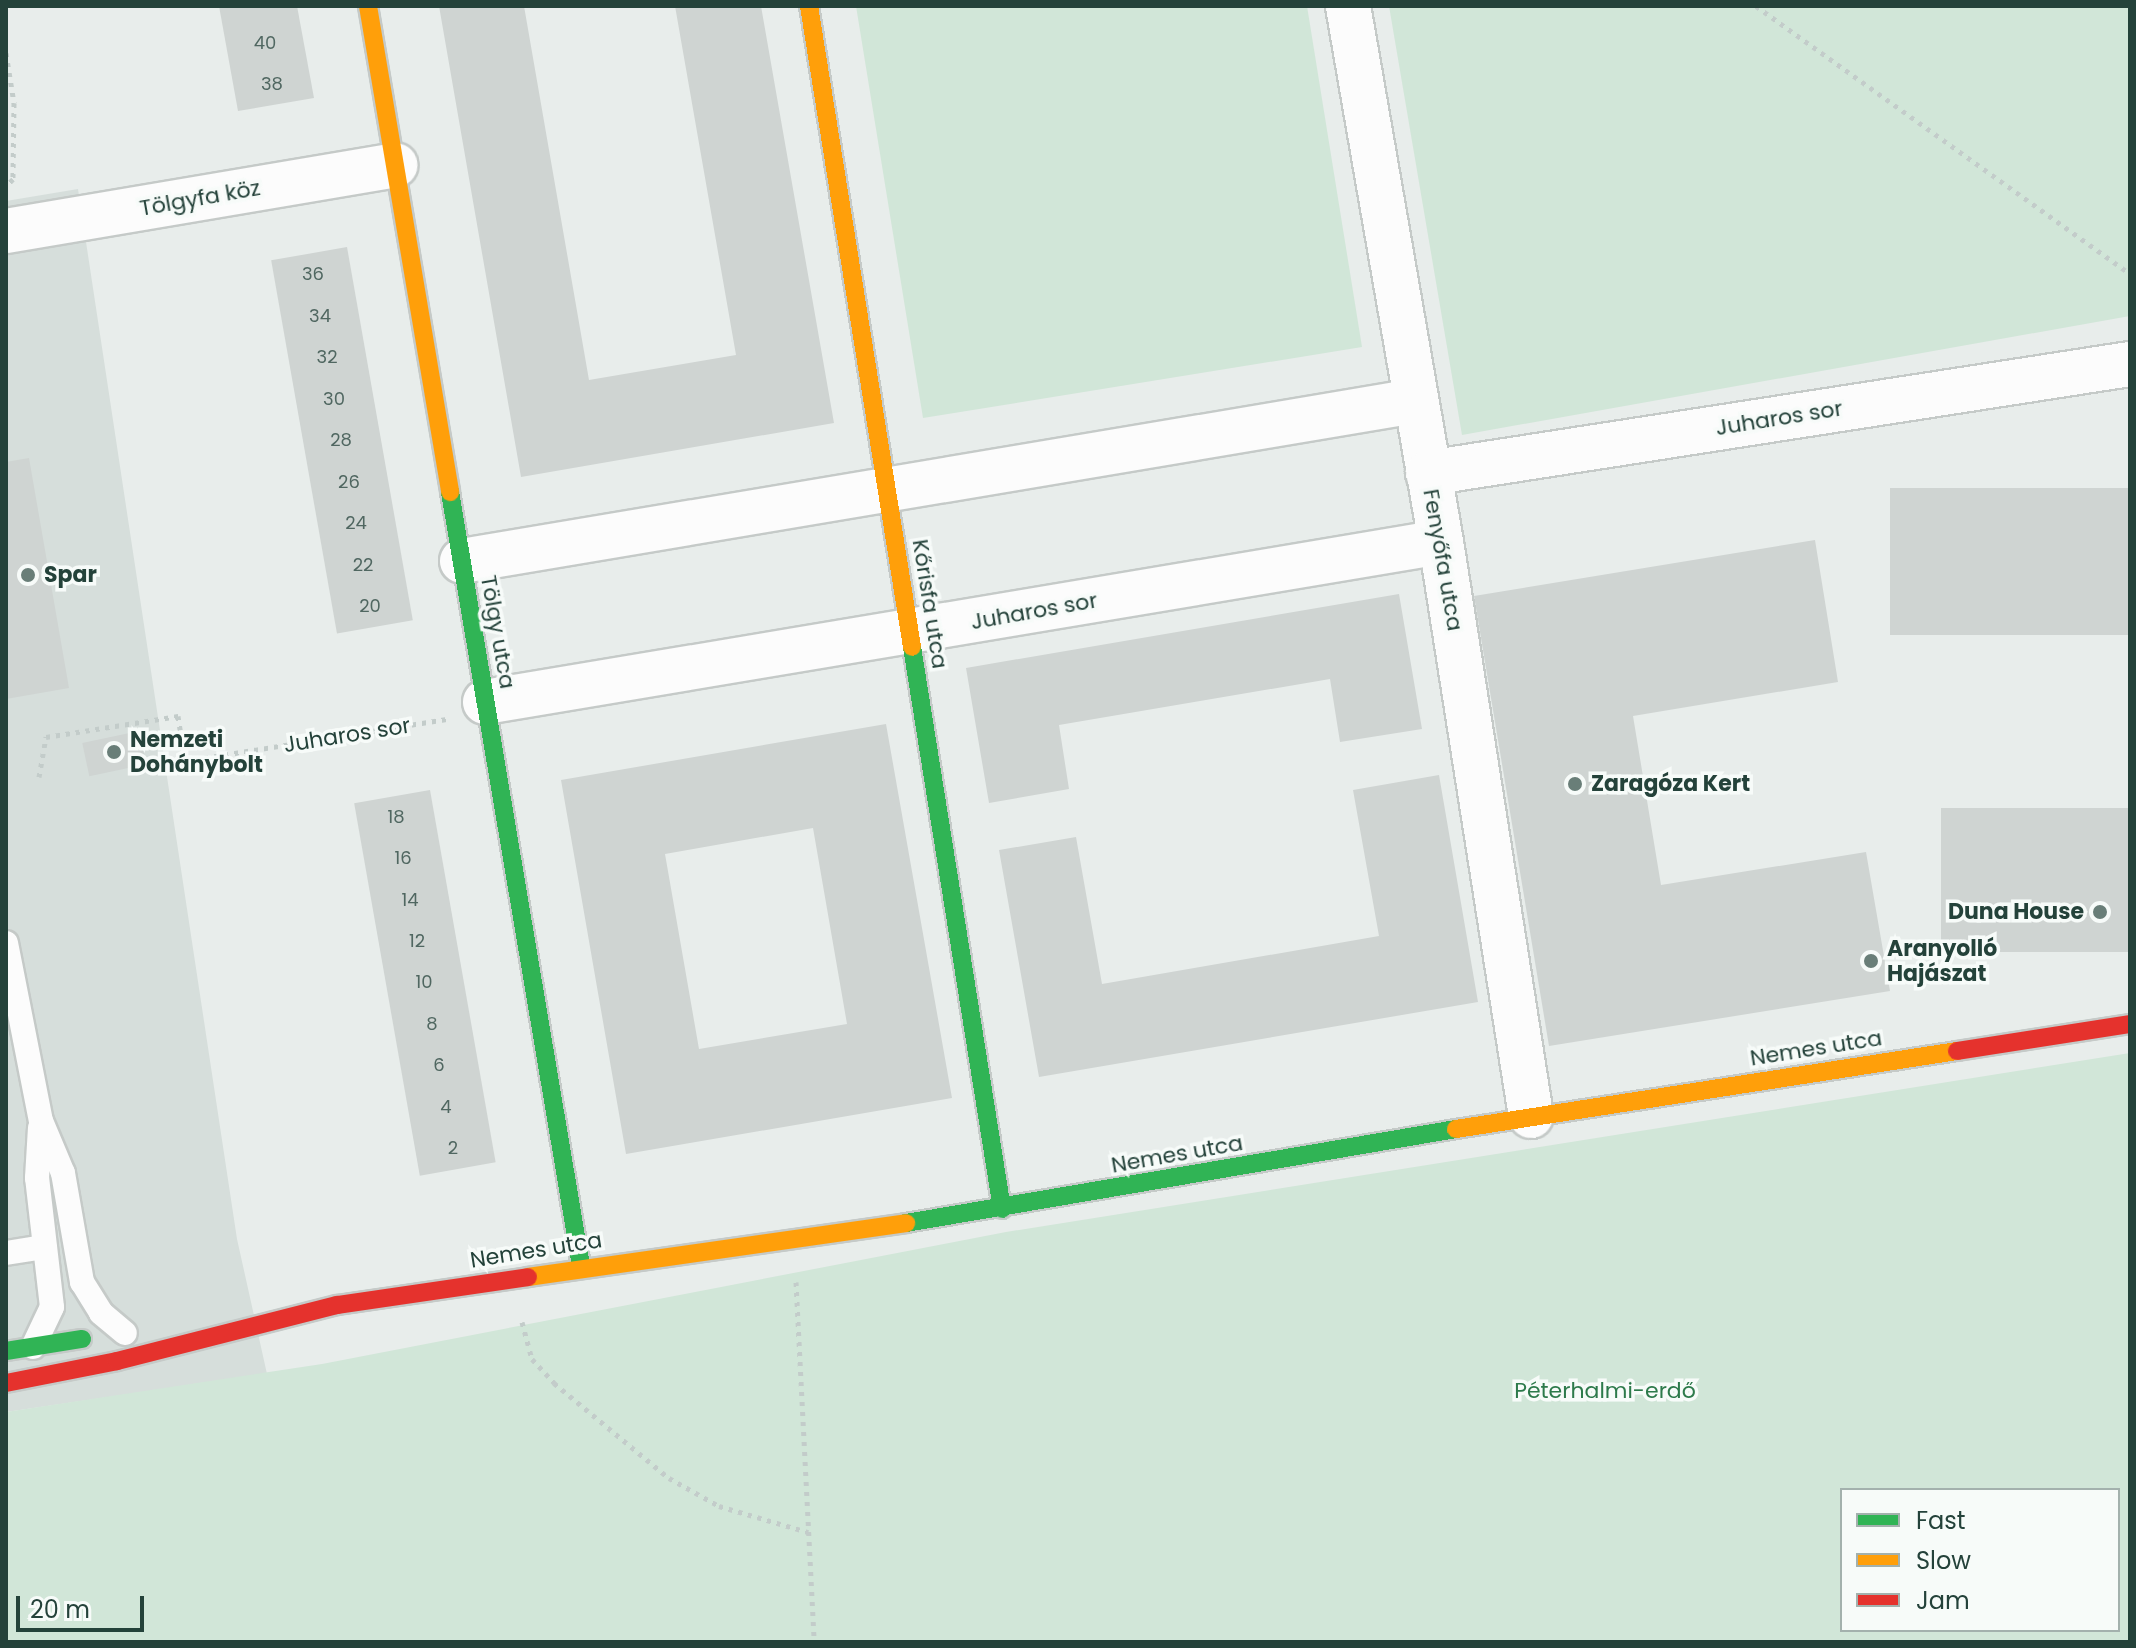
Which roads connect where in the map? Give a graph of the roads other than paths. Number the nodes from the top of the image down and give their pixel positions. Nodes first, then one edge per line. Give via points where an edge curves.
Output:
1 (368, 6) edge
2 (809, 6) edge
3 (1348, 6) edge
4 (395, 165) junction
5 (6, 231) edge
6 (2130, 364) edge
7 (1415, 401) junction
8 (1428, 473) junction
9 (887, 487) junction
10 (1441, 542) junction
11 (462, 561) junction
12 (910, 632) junction
13 (486, 707) junction
14 (6, 943) edge
15 (2130, 1024) edge
16 (1531, 1116) junction
17 (41, 1121) junction
18 (1002, 1209) junction
19 (45, 1247) junction
20 (6, 1252) edge
21 (581, 1266) junction
22 (232, 1332) junction
23 (125, 1333) junction
24 (33, 1347) junction
25 (6, 1351) edge
26 (6, 1383) edge

1 - 4 street, Tölgy utca
2 - 9 street, Kőrisfa utca
3 - 7 street, Fenyőfa utca
4 - 5 street, Tölgyfa köz
4 - 11 street, Tölgy utca
6 - 8 street, Juharos sor
7 - 8 street, Fenyőfa utca
7 - 9 street
8 - 10 street, Fenyőfa utca
9 - 11 street
9 - 12 street, Kőrisfa utca
10 - 12 street, Juharos sor
10 - 16 street, Fenyőfa utca
11 - 13 street, Tölgy utca
12 - 13 street, Juharos sor
12 - 18 street, Kőrisfa utca
13 - 21 street, Tölgy utca
14 - 17 lane
15 - 16 street, Nemes utca
16 - 18 street, Nemes utca
17 - 19 lane via 37,1178
17 - 23 lane via 63,1173 82,1282 101,1313
18 - 21 street, Nemes utca
19 - 20 lane
19 - 24 lane via 52,1307
21 - 22 street, Nemes utca via 337,1305
22 - 23 street, Nemes utca
22 - 26 street, Nemes utca
23 - 24 street, Nemes utca
24 - 25 street, Nemes utca

